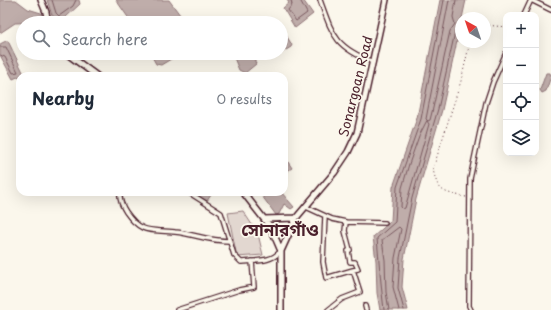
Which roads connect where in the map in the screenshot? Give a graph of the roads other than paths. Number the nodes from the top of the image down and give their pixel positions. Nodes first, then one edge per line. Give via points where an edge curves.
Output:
1 (41, 0) edge
2 (320, 0) edge
3 (386, 0) edge
4 (531, 0) edge
5 (551, 10) edge
6 (525, 12) edge
7 (47, 16) edge
8 (75, 60) edge
9 (503, 60) edge
10 (373, 62) junction
11 (92, 72) edge
12 (121, 196) edge
13 (195, 196) edge
14 (246, 196) edge
15 (306, 207) junction
16 (325, 216) junction
17 (296, 218) junction
18 (264, 219) junction
19 (346, 222) junction
20 (385, 223) dead end
21 (230, 241) junction
22 (281, 251) junction
23 (252, 261) junction
24 (353, 270) junction
25 (177, 310) edge
26 (282, 310) edge
27 (328, 310) edge
28 (471, 310) edge

1 - 7 main road
2 - 10 street via 330,30 339,42 355,55
3 - 10 main road, Sonargoan Road
4 - 5 street
4 - 6 street
8 - 11 main road
9 - 28 street via 486,103 470,179
10 - 15 main road, Sonargoan Road via 357,133 334,173
12 - 21 street via 122,206 141,229 175,232 213,241
13 - 21 street via 218,210
14 - 18 main road, Sonargoan Road
15 - 16 street
15 - 17 main road, Sonargoan Road
16 - 19 street
16 - 24 street via 323,262 326,278
17 - 18 main road
17 - 22 main road, Sonargoan Road
18 - 22 main road, Sonargoan Road
19 - 20 street
19 - 24 street via 350,262 354,262 358,269
21 - 23 street via 238,261
22 - 23 street via 273,258
22 - 26 main road, Sonargoan Road
23 - 25 street via 254,287
24 - 27 street via 360,292 342,299

